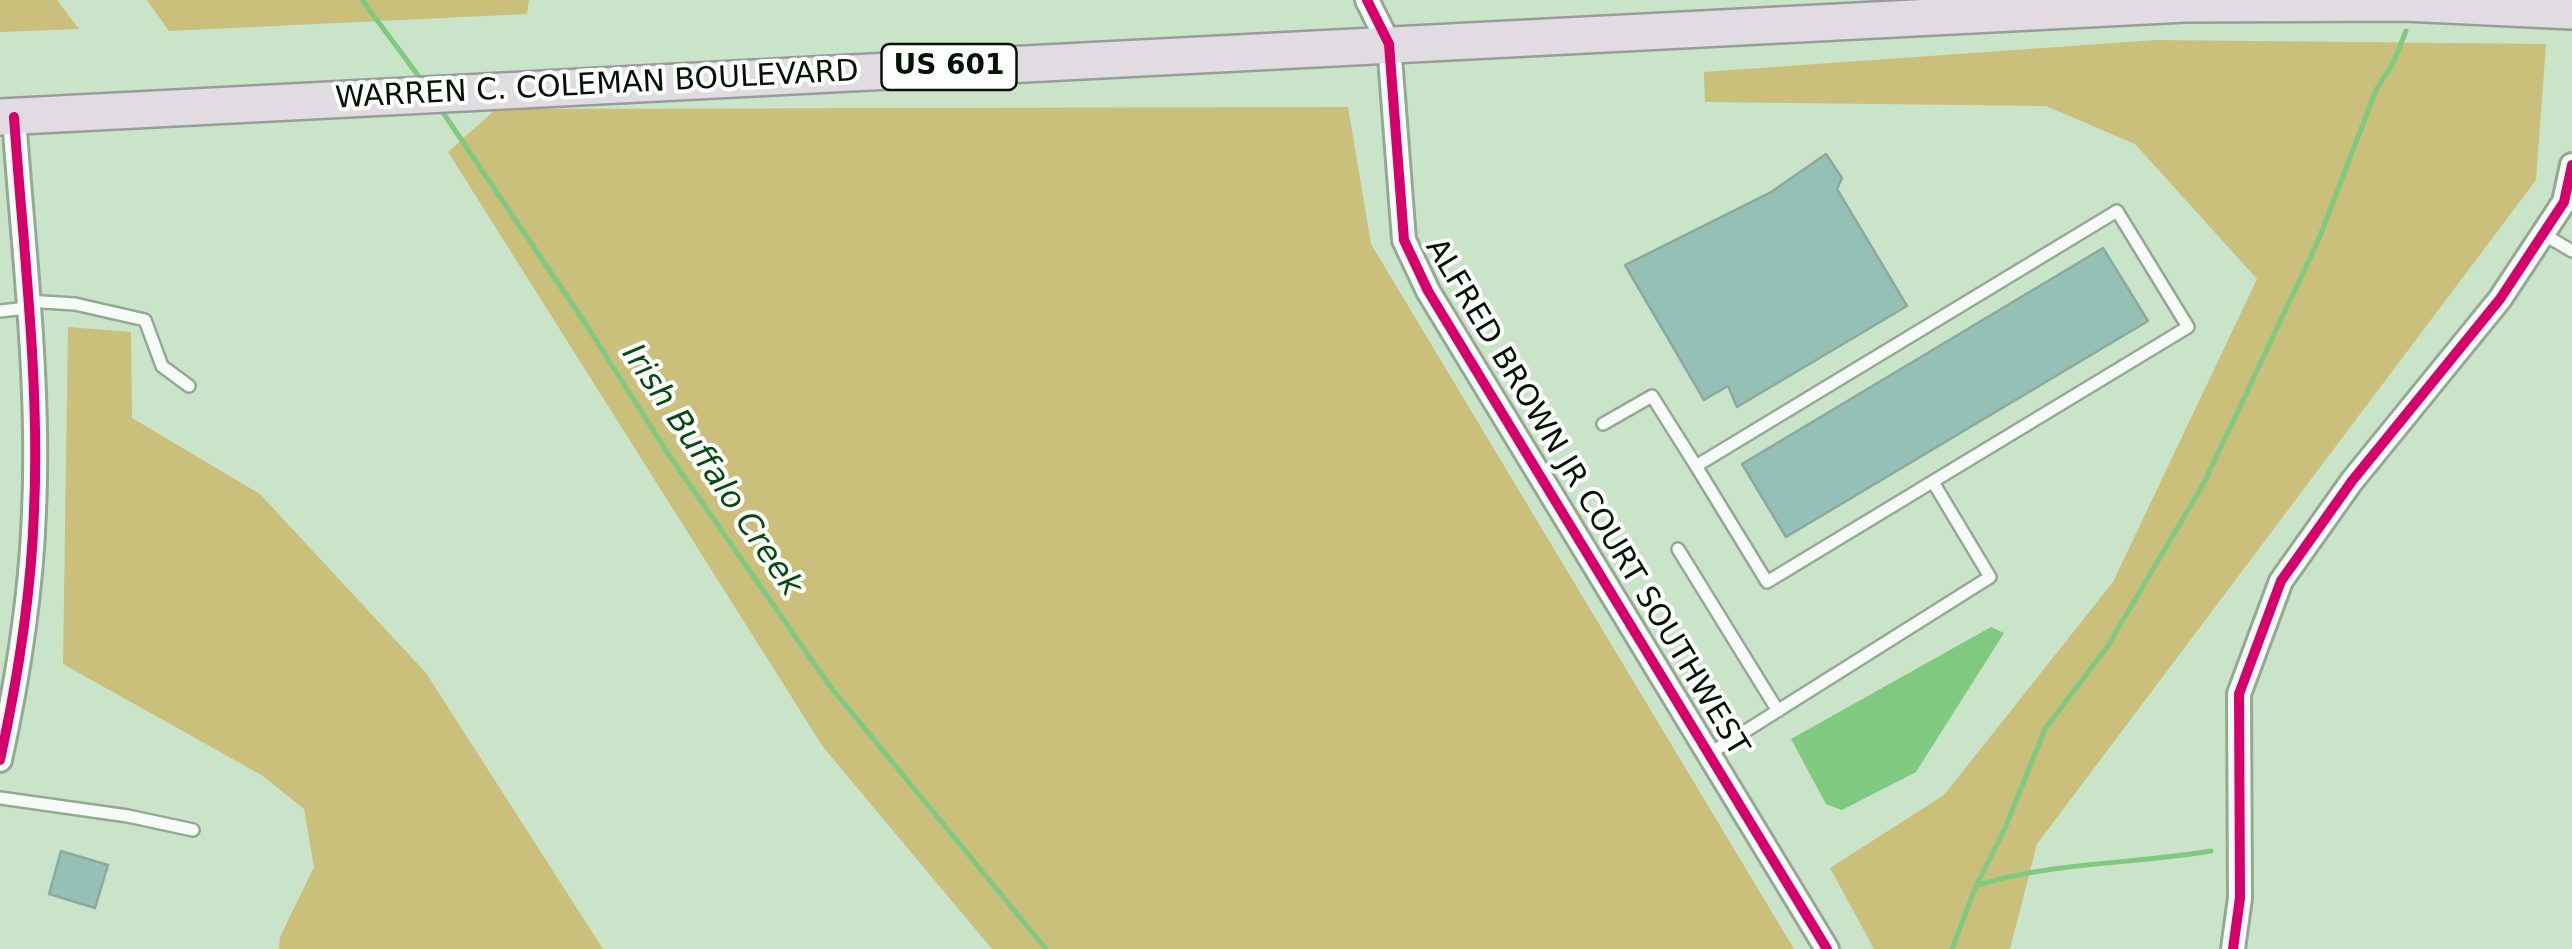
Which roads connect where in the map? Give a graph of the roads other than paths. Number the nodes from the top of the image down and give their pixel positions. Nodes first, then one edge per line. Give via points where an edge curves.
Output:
1 (1368, 0) edge
2 (2572, 11) edge
3 (1389, 44) junction
4 (7, 117) edge
5 (2572, 166) edge
6 (2543, 234) junction
7 (2572, 251) edge
8 (27, 304) junction
9 (0, 312) edge
10 (190, 386) dead end
11 (1603, 424) dead end
12 (1696, 466) junction
13 (1933, 482) junction
14 (1678, 549) dead end
15 (5, 709) edge
16 (1778, 710) junction
17 (1709, 754) junction
18 (0, 760) edge
19 (0, 798) edge
20 (193, 830) dead end
21 (1827, 949) edge
22 (2233, 949) edge

1 - 3 street
2 - 3 highway, WARREN C. COLEMAN BOULEVARD / US 601 via 2184,4
3 - 4 highway, WARREN C. COLEMAN BOULEVARD / US 601
3 - 17 street, ALFRED BROWN JR COURT SOUTHWEST via 1404,240 1428,291
4 - 8 street
5 - 6 street via 2564,202
6 - 7 lane
6 - 22 street via 2281,581 2239,694 2240,898
8 - 9 lane
8 - 10 lane via 75,304 145,320 162,366
8 - 15 street via 34,510 28,598
11 - 12 lane via 1652,396
12 - 13 lane via 1767,582
12 - 13 lane via 2117,211 2188,327
13 - 16 lane via 1990,577
14 - 16 lane
15 - 18 street
16 - 17 lane
17 - 21 street, ALFRED BROWN JR COURT SOUTHWEST
19 - 20 lane

